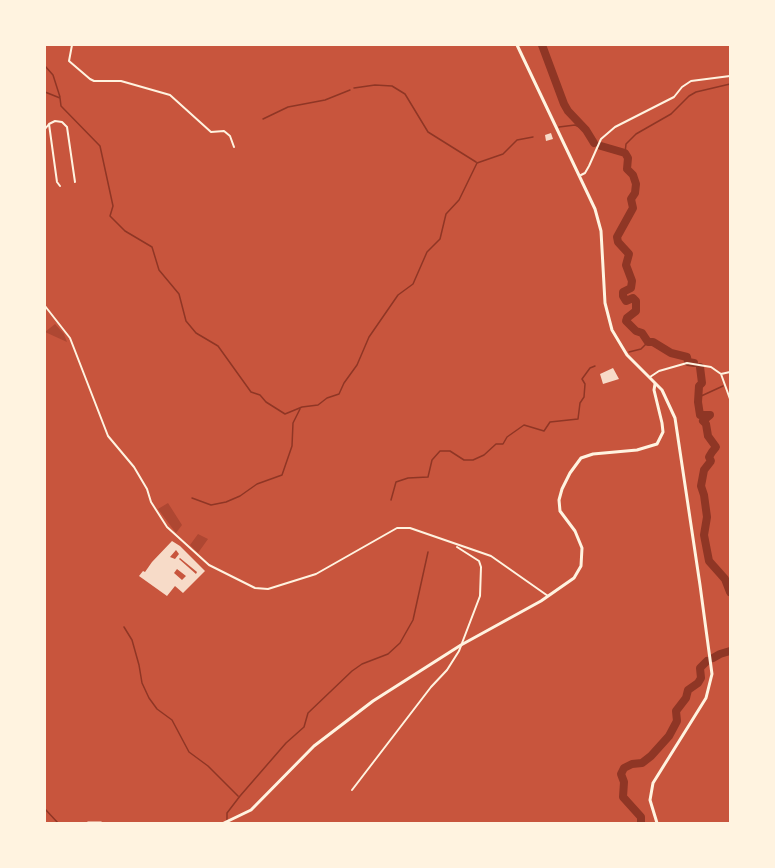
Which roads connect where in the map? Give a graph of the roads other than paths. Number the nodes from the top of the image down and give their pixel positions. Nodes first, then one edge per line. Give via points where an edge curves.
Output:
1 (72, 45) edge
2 (517, 45) edge
3 (730, 76) edge
4 (49, 124) junction
5 (45, 129) edge
6 (234, 147) dead end
7 (581, 175) junction
8 (75, 182) dead end
9 (60, 186) dead end
10 (45, 306) edge
11 (730, 372) edge
12 (721, 375) junction
13 (650, 377) junction
14 (656, 383) junction
15 (730, 399) edge
16 (730, 441) edge
17 (730, 483) edge
18 (730, 495) edge
19 (730, 513) edge
20 (454, 545) junction
21 (548, 596) junction
22 (461, 645) junction
23 (352, 790) dead end
24 (88, 823) edge
25 (101, 823) edge
26 (224, 823) edge
27 (657, 823) edge

1 - 6 street via 69,61 90,79 121,81 170,95 211,132 224,131
2 - 7 main road
3 - 7 street via 691,81 674,97 615,127 601,140
4 - 5 street
4 - 8 street via 62,122 67,127
4 - 9 street
7 - 13 main road via 601,231 605,303 612,330 627,355
10 - 20 street via 70,338 108,436 134,467 167,527 209,565 255,588 268,589 316,574 397,528 418,529
11 - 12 street
12 - 13 street via 711,368 687,363
12 - 15 street
13 - 14 main road
14 - 21 main road via 663,432 657,444 592,454 581,458 570,473 558,506 582,548 581,566 574,578
14 - 27 main road via 675,418 712,664 706,698 652,783 650,800
16 - 17 street
18 - 19 street
20 - 21 street via 500,560
20 - 22 street via 481,567 480,596
21 - 22 main road
22 - 23 street via 447,669
22 - 26 main road via 346,720 289,769 251,810
24 - 25 main road

